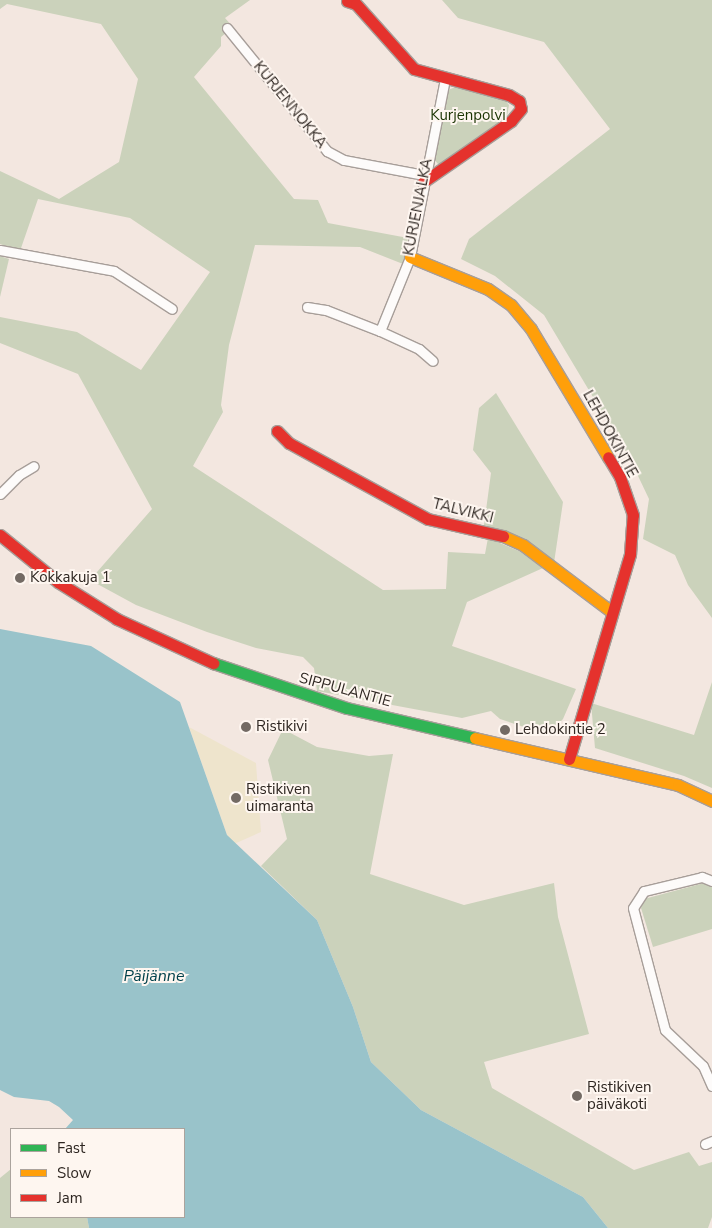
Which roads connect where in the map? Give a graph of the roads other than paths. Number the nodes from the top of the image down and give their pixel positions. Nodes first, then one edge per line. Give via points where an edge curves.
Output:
1 (347, 1) edge
2 (227, 28) dead end
3 (445, 79) junction
4 (424, 178) junction
5 (0, 250) edge
6 (410, 257) junction
7 (306, 307) dead end
8 (172, 310) dead end
9 (380, 331) junction
10 (434, 361) dead end
11 (277, 431) dead end
12 (34, 466) dead end
13 (0, 494) edge
14 (0, 535) edge
15 (612, 612) junction
16 (569, 759) junction
17 (712, 801) edge
18 (712, 881) edge
19 (712, 1086) edge

1 - 3 street via 356,4 405,62 414,69
2 - 4 street, KURJENNOKKA via 327,151 344,160
3 - 4 street, KURJENJALKA
3 - 4 street via 509,95 519,101 521,110 511,121
4 - 6 street, KURJENJALKA
5 - 8 street via 114,271
6 - 9 street, KURJENJALKA
6 - 15 street, LEHDOKINTIE via 488,289 512,305 531,329 620,477 633,515 630,554
7 - 9 street via 326,310
9 - 10 street via 420,349
11 - 15 street, TALVIKKI via 289,443 428,519 503,536 523,546
12 - 13 street via 19,475
14 - 16 street, SIPPULANTIE via 58,582 92,604 139,631 204,660 347,708
15 - 16 street, LEHDOKINTIE
16 - 17 street, SIPPULANTIE via 678,785
18 - 19 street via 702,877 644,891 633,908 665,1030 703,1066

